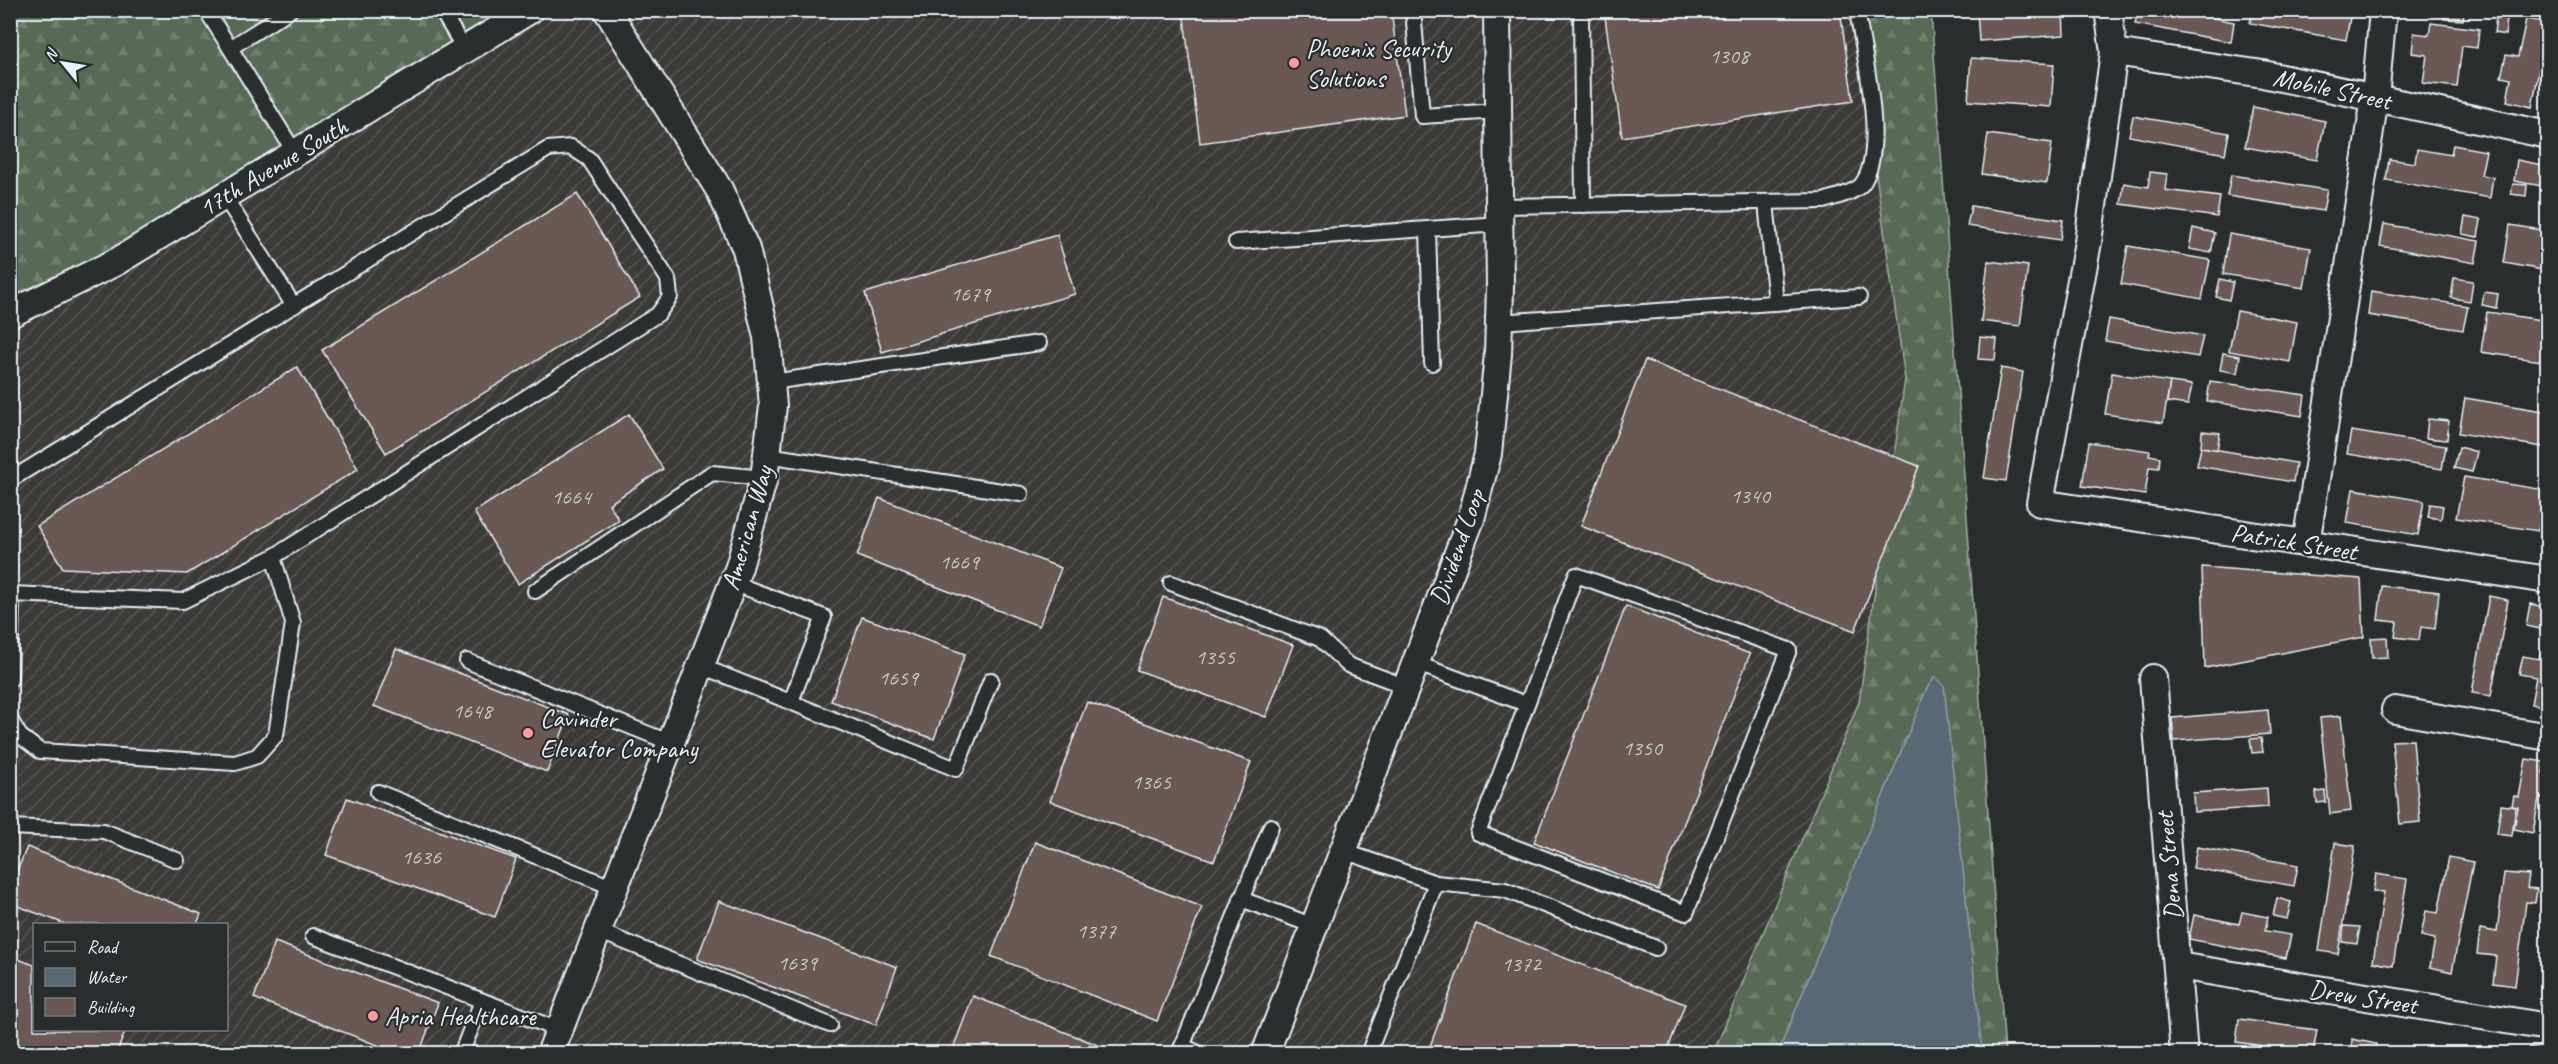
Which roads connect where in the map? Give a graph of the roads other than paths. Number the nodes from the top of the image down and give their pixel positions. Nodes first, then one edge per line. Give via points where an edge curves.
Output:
1 (206, 10) edge
2 (290, 10) edge
3 (441, 10) edge
4 (530, 10) edge
5 (607, 10) edge
6 (1413, 10) edge
7 (1497, 10) edge
8 (1581, 10) edge
9 (1857, 10) edge
10 (2108, 10) edge
11 (2383, 10) edge
12 (230, 48) junction
13 (465, 50) junction
14 (2114, 52) junction
15 (2375, 98) junction
16 (1498, 111) junction
17 (2547, 135) edge
18 (295, 153) junction
19 (224, 196) junction
20 (1766, 202) junction
21 (1583, 205) junction
22 (1499, 215) junction
23 (1428, 229) junction
24 (1236, 242) dead end
25 (1859, 297) dead end
26 (1776, 303) junction
27 (294, 306) junction
28 (10, 314) edge
29 (1499, 322) junction
30 (1039, 343) dead end
31 (1432, 363) dead end
32 (771, 382) junction
33 (765, 466) junction
34 (10, 480) edge
35 (1021, 494) dead end
36 (2306, 544) junction
37 (273, 557) junction
38 (2547, 580) edge
39 (733, 583) junction
40 (1171, 583) dead end
41 (535, 591) dead end
42 (11, 595) edge
43 (467, 661) dead end
44 (701, 666) junction
45 (1411, 675) junction
46 (2153, 678) dead end
47 (10, 680) edge
48 (991, 680) dead end
49 (791, 701) junction
50 (1526, 704) junction
51 (2395, 710) dead end
52 (10, 719) edge
53 (2547, 737) edge
54 (671, 743) junction
55 (378, 792) dead end
56 (1270, 826) dead end
57 (10, 827) edge
58 (1343, 851) junction
59 (177, 860) dead end
60 (1436, 883) junction
61 (614, 888) junction
62 (1241, 899) junction
63 (1314, 926) junction
64 (598, 930) junction
65 (313, 936) dead end
66 (1656, 948) dead end
67 (2178, 966) junction
68 (482, 1001) junction
69 (830, 1025) dead end
70 (2547, 1027) edge
71 (554, 1042) edge
72 (1181, 1050) edge
73 (461, 1053) edge
74 (1201, 1053) edge
75 (1265, 1053) edge
76 (1368, 1053) edge
77 (2184, 1053) edge

1 - 12 lane
2 - 12 lane
3 - 13 lane
4 - 13 street, 17th Avenue South
5 - 32 street, American Way via 720,191 741,239 767,337
6 - 16 lane via 1422,116
7 - 16 street, Dividend Loop
8 - 21 lane
9 - 20 lane via 1875,136 1870,168 1860,186 1824,201
10 - 14 street
11 - 15 street
12 - 18 lane
13 - 18 street, 17th Avenue South
14 - 15 street, Mobile Street via 2263,74
14 - 36 street, Patrick Street via 2088,242 2040,503
15 - 17 street, Mobile Street
15 - 36 street
16 - 22 street, Dividend Loop
18 - 19 street, 17th Avenue South
19 - 27 lane
19 - 28 street, 17th Avenue South via 116,262
20 - 21 lane
20 - 26 lane
21 - 22 lane
22 - 23 lane
22 - 29 street, Dividend Loop
23 - 24 lane
23 - 31 lane
25 - 26 lane
26 - 29 lane
27 - 34 lane
27 - 37 lane via 548,149 571,147 589,159 620,205 668,279 670,297 658,315
29 - 45 street, Dividend Loop via 1488,454 1471,519
30 - 32 lane
32 - 33 street, American Way via 773,406
33 - 35 lane
33 - 39 street, American Way
33 - 41 lane via 712,473
36 - 38 street, Patrick Street
37 - 42 lane via 183,601
37 - 52 lane via 293,623 276,735 257,756 235,763 40,751 20,736
39 - 44 street, American Way
39 - 49 lane via 824,618
40 - 45 lane via 1320,639 1348,664
42 - 47 lane
43 - 54 lane
44 - 49 lane
44 - 54 street, American Way
45 - 50 lane
45 - 58 street, Dividend Loop
46 - 67 street, Dena Street
48 - 49 lane via 956,769
50 - 50 lane via 1576,575 1789,650 1686,913 1478,833
51 - 53 street
54 - 61 street, American Way
55 - 61 lane
56 - 62 lane
57 - 59 lane via 104,831
58 - 60 lane
58 - 63 street, Dividend Loop
60 - 66 lane via 1505,890
60 - 76 lane
61 - 64 street, American Way
62 - 63 lane
62 - 72 lane
63 - 75 street, Dividend Loop
64 - 69 lane
64 - 71 street, American Way
65 - 68 lane
67 - 70 street, Drew Street
67 - 77 street, Dena Street
68 - 71 lane
68 - 73 lane
72 - 74 lane

